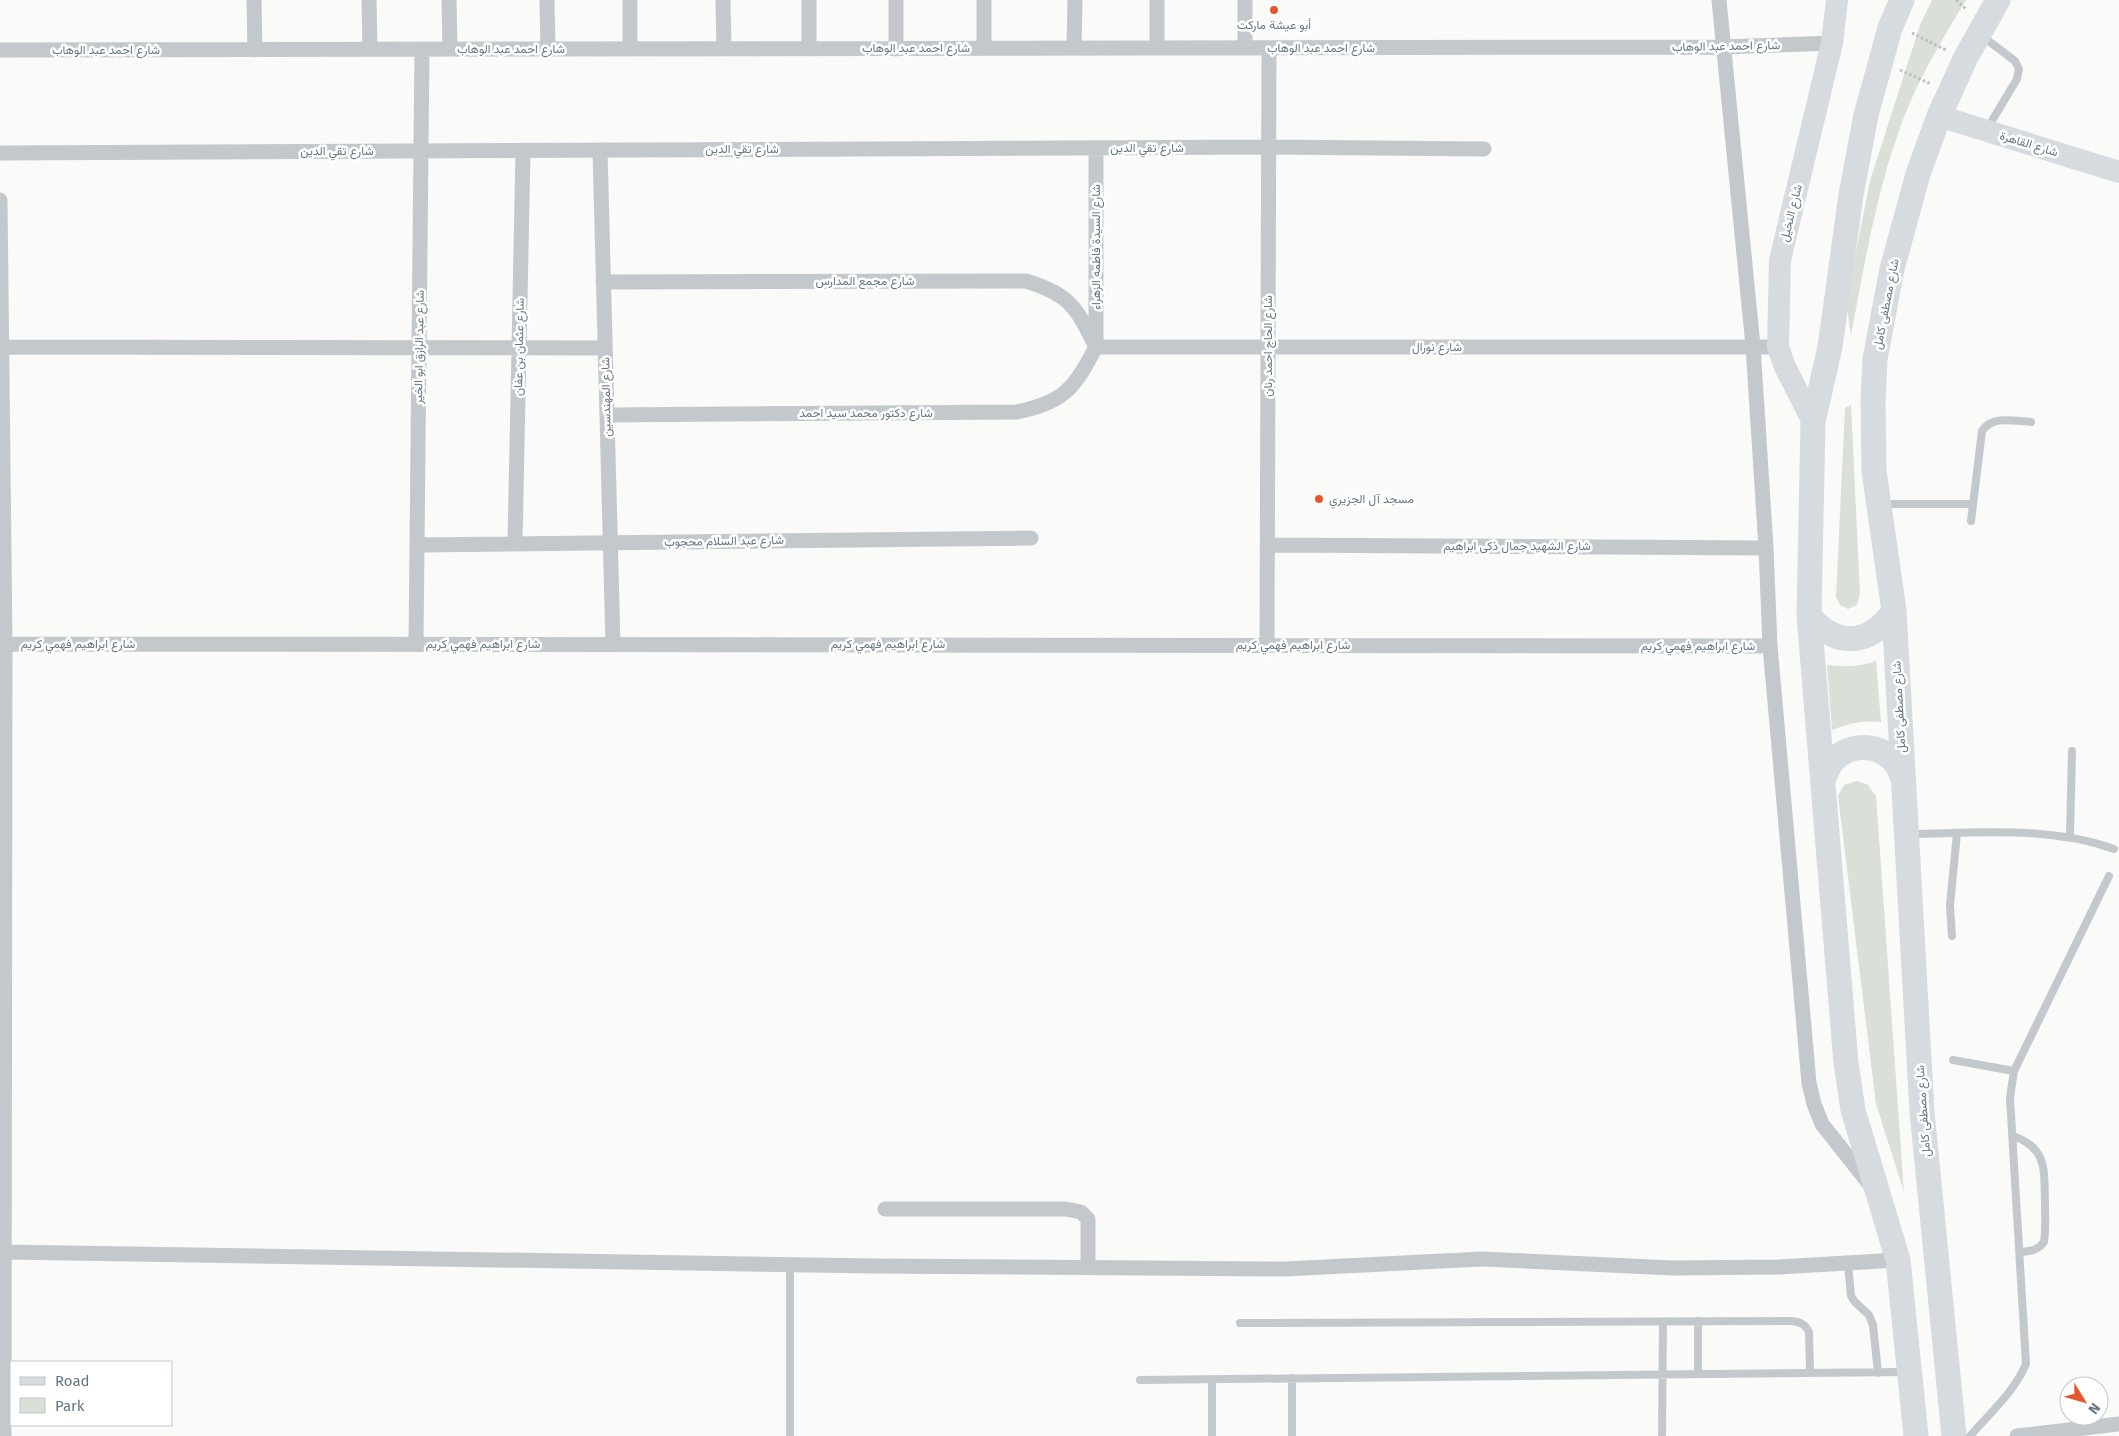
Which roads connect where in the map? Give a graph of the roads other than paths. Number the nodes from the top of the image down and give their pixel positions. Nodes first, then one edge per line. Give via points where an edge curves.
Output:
1 (254, 0) edge
2 (369, 0) edge
3 (449, 0) edge
4 (547, 0) edge
5 (630, 0) edge
6 (723, 0) edge
7 (809, 0) edge
8 (896, 0) edge
9 (984, 0) edge
10 (1074, 0) edge
11 (1157, 0) edge
12 (1246, 0) edge
13 (1719, 0) edge
14 (1837, 0) edge
15 (1902, 0) edge
16 (1998, 0) edge
17 (1979, 34) junction
18 (1832, 43) junction
19 (1723, 47) junction
20 (984, 48) junction
21 (1074, 48) junction
22 (1157, 48) junction
23 (1244, 48) junction
24 (1269, 48) junction
25 (422, 49) junction
26 (450, 49) junction
27 (548, 49) junction
28 (630, 49) junction
29 (724, 49) junction
30 (809, 49) junction
31 (896, 49) junction
32 (0, 50) edge
33 (255, 50) junction
34 (370, 50) junction
35 (1939, 116) junction
36 (1986, 130) junction
37 (1269, 147) junction
38 (1096, 148) junction
39 (1484, 149) dead end
40 (523, 150) junction
41 (600, 150) junction
42 (421, 151) junction
43 (0, 153) edge
44 (2119, 172) edge
45 (0, 200) edge
46 (603, 282) junction
47 (1096, 346) junction
48 (1268, 346) junction
49 (1753, 346) junction
50 (2, 347) junction
51 (1778, 347) junction
52 (419, 348) junction
53 (519, 348) junction
54 (605, 348) junction
55 (606, 415) junction
56 (1813, 422) junction
57 (2031, 422) dead end
58 (1878, 504) junction
59 (1973, 504) junction
60 (1971, 521) dead end
61 (1031, 538) dead end
62 (610, 542) junction
63 (515, 544) junction
64 (417, 545) junction
65 (1267, 545) junction
66 (1766, 548) junction
67 (1894, 611) junction
68 (1809, 616) junction
69 (2, 644) edge
70 (416, 644) junction
71 (612, 644) junction
72 (1267, 645) junction
73 (1770, 646) junction
74 (2072, 751) dead end
75 (1903, 779) junction
76 (1824, 780) junction
77 (1958, 833) junction
78 (1906, 834) junction
79 (2070, 836) junction
80 (2114, 850) dead end
81 (2108, 876) dead end
82 (1952, 936) dead end
83 (1953, 1060) dead end
84 (2014, 1071) junction
85 (2013, 1136) junction
86 (1878, 1195) junction
87 (886, 1209) dead end
88 (4, 1252) junction
89 (2020, 1252) junction
90 (1898, 1260) junction
91 (1848, 1263) junction
92 (790, 1264) junction
93 (1088, 1266) junction
94 (1663, 1322) junction
95 (1698, 1322) junction
96 (1240, 1323) dead end
97 (1909, 1372) junction
98 (1810, 1373) junction
99 (1878, 1373) junction
100 (1698, 1374) junction
101 (1662, 1375) junction
102 (1292, 1378) junction
103 (1212, 1379) junction
104 (1140, 1380) dead end
105 (2119, 1424) edge
106 (4, 1436) edge
107 (790, 1436) edge
108 (1212, 1436) edge
109 (1292, 1436) edge
110 (1662, 1436) edge
111 (1916, 1436) edge
112 (1954, 1436) edge
113 (1970, 1436) edge
114 (2017, 1436) edge

1 - 33 street
2 - 34 street
3 - 26 street
4 - 27 street
5 - 28 street
6 - 29 street
7 - 30 street
8 - 31 street
9 - 20 street
10 - 21 street
11 - 22 street
12 - 23 street
13 - 19 street
14 - 18 main road, شارع النخيل
15 - 56 main road via 1880,61 1858,155 1830,347
16 - 17 main road, شارع مصطفى كامل
17 - 35 main road, شارع مصطفى كامل
17 - 36 lane via 2015,61 2019,69
18 - 19 street, شارع احمد عبد الوهاب
18 - 51 main road, شارع النخيل via 1780,260
19 - 24 street, شارع احمد عبد الوهاب
19 - 49 street
20 - 21 street, شارع احمد عبد الوهاب
20 - 31 street, شارع احمد عبد الوهاب
21 - 22 street, شارع احمد عبد الوهاب
22 - 23 street, شارع احمد عبد الوهاب
23 - 24 street, شارع احمد عبد الوهاب
24 - 37 street, شارع الحاج احمد رنان
25 - 26 street, شارع احمد عبد الوهاب
25 - 34 street, شارع احمد عبد الوهاب
25 - 42 street, شارع عبد الرازق ابو الخير
26 - 27 street, شارع احمد عبد الوهاب
27 - 28 street, شارع احمد عبد الوهاب
28 - 29 street, شارع احمد عبد الوهاب
29 - 30 street, شارع احمد عبد الوهاب
30 - 31 street, شارع احمد عبد الوهاب
32 - 33 street, شارع احمد عبد الوهاب
33 - 34 street, شارع احمد عبد الوهاب
35 - 36 main road, شارع القاهرة
35 - 58 main road, شارع مصطفى كامل via 1903,224 1875,359 1874,471
36 - 44 main road, شارع القاهرة
37 - 38 street, شارع تقي الدين
37 - 39 street, شارع تقي الدين
37 - 48 street, شارع الحاج احمد رنان
38 - 41 street, شارع تقي الدين
38 - 47 street, شارع السيدة فاطمه الزهراء
40 - 41 street, شارع تقي الدين
40 - 42 street, شارع تقي الدين
40 - 53 street, شارع عثمان بن عفان
41 - 46 street, شارع المهندسين
42 - 43 street, شارع تقي الدين
42 - 52 street, شارع عبد الرازق ابو الخير
45 - 50 street
46 - 47 street, شارع مجمع المدارس via 1026,281 1050,288 1070,303
46 - 54 street, شارع المهندسين
47 - 48 street, شارع نورال
47 - 55 street, شارع دكتور محمد سيد احمد via 1066,392 1043,406 1018,412
48 - 49 street, شارع نورال
48 - 65 street, شارع الحاج احمد رنان
49 - 51 street, شارع نورال
49 - 66 street
50 - 52 street
50 - 69 street
51 - 56 main road, شارع النخيل
52 - 53 street
52 - 64 street, شارع عبد الرازق ابو الخير
53 - 54 street
53 - 63 street, شارع عثمان بن عفان
54 - 55 street, شارع المهندسين
55 - 62 street, شارع المهندسين
56 - 68 main road
57 - 59 lane via 1998,420 1987,423 1982,431
58 - 59 lane
58 - 67 main road, شارع مصطفى كامل
59 - 60 lane
61 - 62 street, شارع عبد السلام محجوب
62 - 63 street, شارع عبد السلام محجوب
62 - 71 street, شارع المهندسين
63 - 64 street, شارع عبد السلام محجوب
64 - 70 street, شارع عبد الرازق ابو الخير
65 - 66 street, شارع الشهيد جمال ذكى ابراهيم
65 - 72 street, شارع الحاج احمد رنان
66 - 73 street
67 - 68 main road via 1884,626 1853,640 1836,637 1820,629
67 - 75 main road, شارع مصطفى كامل
68 - 76 main road
69 - 70 street, شارع ابراهيم فهمي كريم
69 - 88 street
70 - 71 street, شارع ابراهيم فهمي كريم
71 - 72 street, شارع ابراهيم فهمي كريم
72 - 73 street, شارع ابراهيم فهمي كريم
73 - 86 street via 1809,1083 1822,1124
74 - 79 lane
75 - 76 main road via 1896,762 1881,750 1863,747 1845,751 1831,763
75 - 78 main road, شارع مصطفى كامل
76 - 86 main road via 1846,1063 1853,1110
77 - 78 lane
77 - 79 lane via 2025,832
77 - 82 lane via 1950,905
78 - 112 main road, شارع مصطفى كامل via 1922,1112
79 - 80 lane
81 - 84 lane
83 - 84 lane
84 - 85 lane via 2010,1098
85 - 89 lane
85 - 89 lane via 2035,1148 2042,1158 2044,1171 2044,1242 2033,1251
86 - 90 main road
87 - 93 street via 1066,1209 1081,1212 1088,1219
88 - 92 street
88 - 106 street
89 - 113 lane via 2026,1364 2011,1391
90 - 91 street
90 - 97 main road
91 - 93 street via 1779,1268 1673,1268 1482,1259 1284,1269
91 - 99 lane via 1851,1296 1869,1315 1873,1325
92 - 93 street
92 - 107 lane
94 - 95 lane
94 - 96 lane
94 - 101 lane
95 - 98 lane via 1800,1322 1809,1332
95 - 100 lane
97 - 99 lane
97 - 111 main road
98 - 99 lane
98 - 100 lane
100 - 101 lane
101 - 102 lane
101 - 110 lane
102 - 103 lane
102 - 109 lane
103 - 104 lane
103 - 108 lane
105 - 114 street

